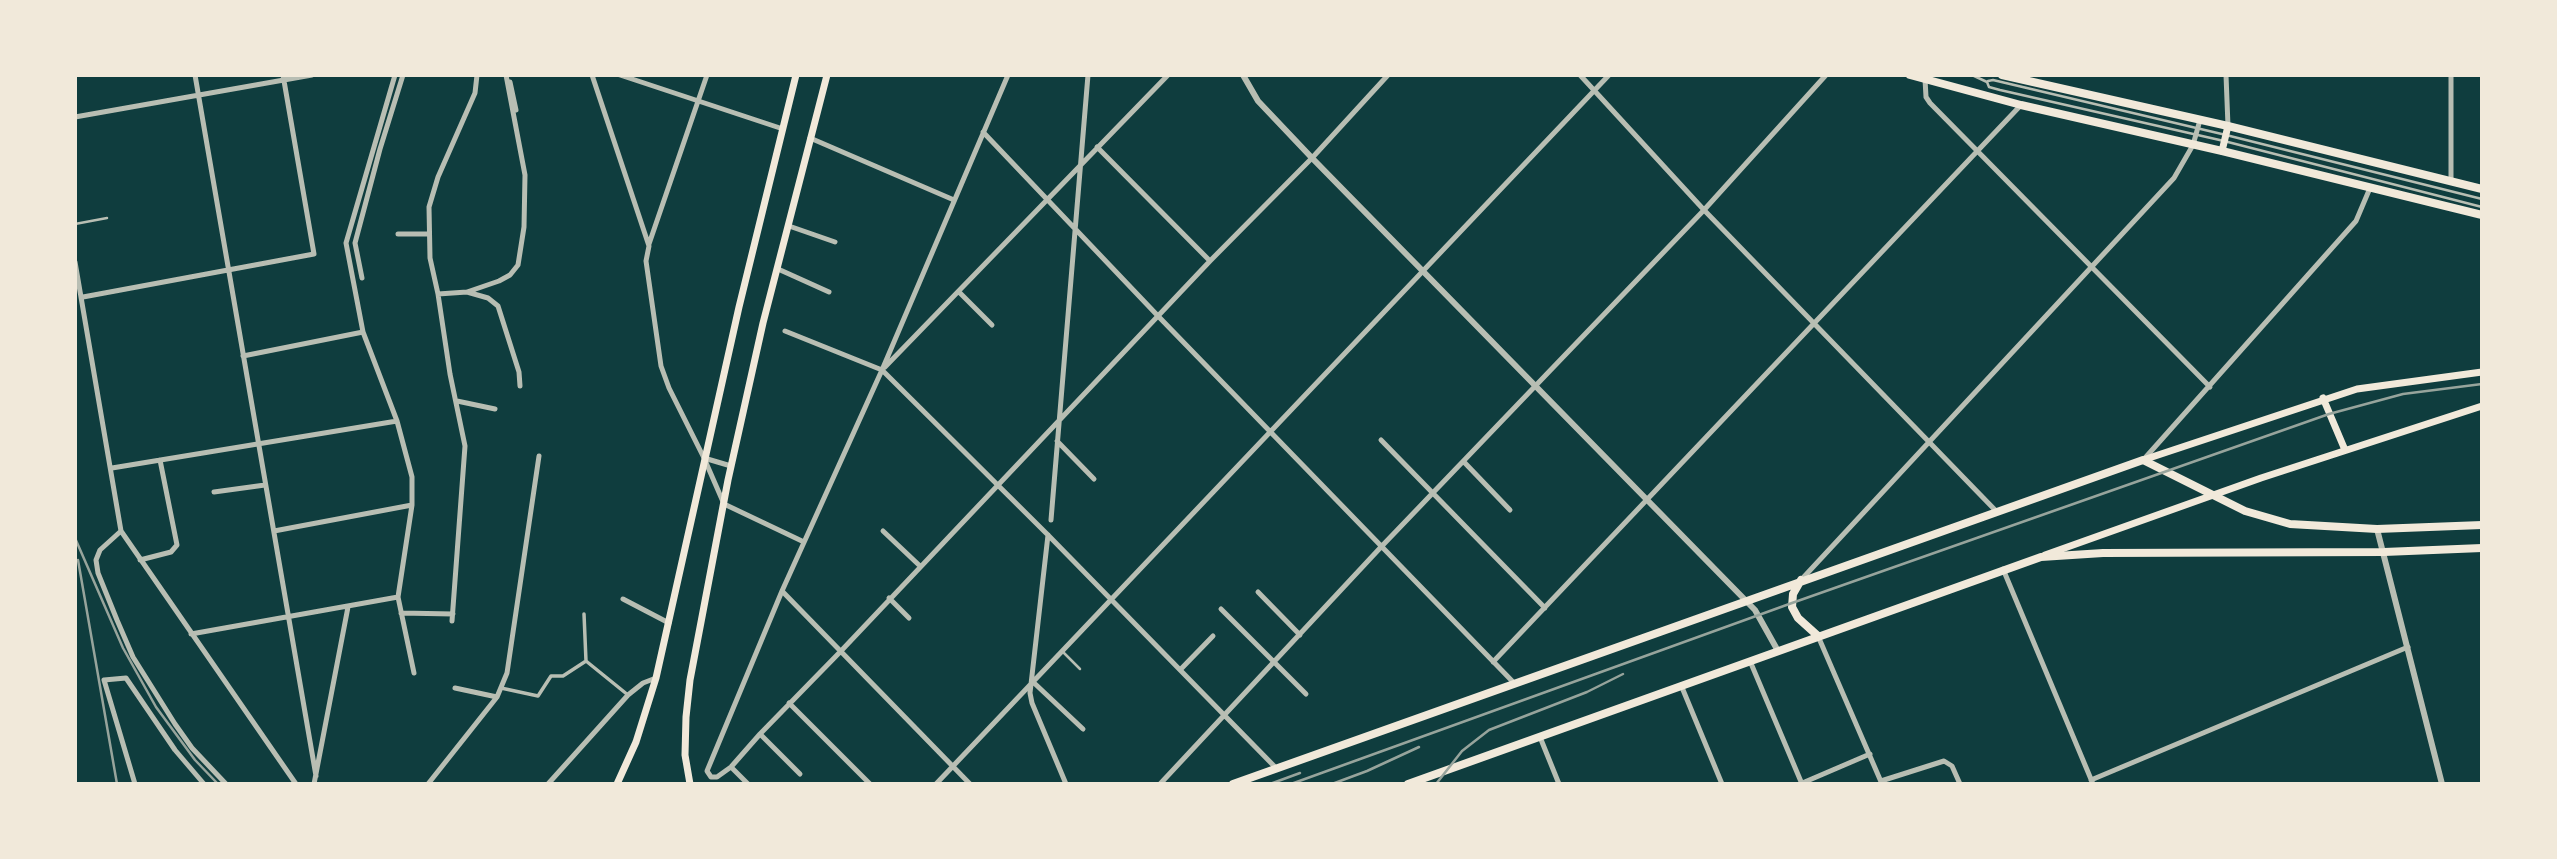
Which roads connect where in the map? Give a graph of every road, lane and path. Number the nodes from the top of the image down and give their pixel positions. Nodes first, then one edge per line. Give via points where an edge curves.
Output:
1 (195, 75) edge
2 (312, 75) edge
3 (395, 75) edge
4 (403, 75) edge
5 (477, 75) edge
6 (507, 75) edge
7 (592, 75) edge
8 (620, 75) edge
9 (707, 75) edge
10 (796, 75) edge
11 (827, 75) edge
12 (1008, 75) edge
13 (1088, 75) edge
14 (1168, 75) edge
15 (1388, 75) edge
16 (1580, 75) edge
17 (1609, 75) edge
18 (1826, 75) edge
19 (1910, 75) edge
20 (1972, 75) edge
21 (2002, 75) edge
22 (2225, 75) edge
23 (2451, 75) edge
24 (283, 77) edge
25 (1245, 77) edge
26 (1925, 79) junction
27 (1987, 82) junction
28 (1594, 90) junction
29 (199, 94) junction
30 (699, 102) junction
31 (2021, 106) junction
32 (516, 110) dead end
33 (75, 117) edge
34 (783, 129) junction
35 (983, 132) junction
36 (2197, 132) junction
37 (2226, 134) junction
38 (810, 138) junction
39 (1097, 147) junction
40 (2222, 151) junction
41 (1977, 152) junction
42 (1312, 158) junction
43 (1082, 162) junction
44 (2451, 182) junction
45 (2370, 188) junction
46 (2482, 189) edge
47 (1046, 199) junction
48 (2482, 199) edge
49 (954, 200) junction
50 (2482, 206) edge
51 (1704, 210) junction
52 (2482, 215) edge
53 (107, 218) dead end
54 (75, 224) edge
55 (789, 226) junction
56 (1075, 230) junction
57 (398, 234) dead end
58 (428, 234) junction
59 (835, 242) dead end
60 (649, 246) junction
61 (1210, 261) junction
62 (75, 262) edge
63 (778, 269) junction
64 (2091, 269) junction
65 (227, 270) junction
66 (1422, 270) junction
67 (362, 278) dead end
68 (467, 292) junction
69 (829, 292) dead end
70 (959, 292) junction
71 (438, 295) junction
72 (83, 297) junction
73 (1157, 316) junction
74 (1815, 324) junction
75 (992, 325) dead end
76 (785, 331) dead end
77 (363, 332) junction
78 (243, 356) junction
79 (882, 370) junction
80 (2482, 372) edge
81 (520, 386) dead end
82 (1534, 386) junction
83 (2210, 387) junction
84 (2323, 398) junction
85 (457, 401) junction
86 (2482, 406) edge
87 (495, 409) dead end
88 (1059, 419) junction
89 (397, 421) junction
90 (1271, 432) junction
91 (1381, 440) dead end
92 (1056, 441) junction
93 (257, 443) junction
94 (1930, 443) junction
95 (2345, 450) junction
96 (539, 456) dead end
97 (704, 458) junction
98 (160, 460) junction
99 (2143, 460) junction
100 (1464, 462) junction
101 (731, 466) junction
102 (112, 468) junction
103 (1094, 478) dead end
104 (265, 485) junction
105 (998, 485) junction
106 (214, 492) dead end
107 (1432, 495) junction
108 (2212, 496) junction
109 (1647, 500) junction
110 (724, 504) junction
111 (412, 505) junction
112 (1510, 510) dead end
113 (1997, 512) junction
114 (1051, 520) dead end
115 (2482, 525) edge
116 (2377, 529) junction
117 (121, 531) junction
118 (274, 531) junction
119 (883, 531) dead end
120 (1048, 535) junction
121 (804, 542) junction
122 (1381, 547) junction
123 (2482, 548) edge
124 (2384, 552) junction
125 (2040, 556) junction
126 (140, 560) junction
127 (919, 566) junction
128 (2003, 569) junction
129 (1801, 580) junction
130 (782, 591) junction
131 (1258, 592) dead end
132 (398, 597) junction
133 (889, 598) junction
134 (623, 599) dead end
135 (1111, 601) junction
136 (1746, 601) junction
137 (348, 607) junction
138 (1545, 608) junction
139 (1221, 609) dead end
140 (401, 613) junction
141 (453, 614) junction
142 (584, 614) dead end
143 (288, 616) junction
144 (909, 618) dead end
145 (453, 621) dead end
146 (668, 623) junction
147 (191, 634) junction
148 (1300, 635) junction
149 (1213, 636) dead end
150 (1818, 636) junction
151 (2408, 647) junction
152 (841, 651) junction
153 (1062, 651) junction
154 (1778, 651) junction
155 (586, 661) junction
156 (1750, 661) junction
157 (1274, 662) junction
158 (1493, 662) junction
159 (1080, 669) dead end
160 (1180, 670) junction
161 (414, 673) dead end
162 (656, 678) junction
163 (1032, 681) junction
164 (1516, 685) junction
165 (1681, 685) junction
166 (455, 688) dead end
167 (502, 688) junction
168 (1306, 694) dead end
169 (628, 695) junction
170 (497, 698) junction
171 (789, 703) junction
172 (1224, 713) junction
173 (1083, 729) dead end
174 (760, 734) junction
175 (1540, 737) junction
176 (1870, 754) junction
177 (953, 766) junction
178 (732, 767) junction
179 (1276, 768) junction
180 (800, 774) dead end
181 (316, 776) junction
182 (2092, 782) edge
183 (1882, 783) edge
184 (135, 784) edge
185 (204, 784) edge
186 (226, 784) edge
187 (296, 784) edge
188 (314, 784) edge
189 (428, 784) edge
190 (548, 784) edge
191 (617, 784) edge
192 (690, 784) edge
193 (748, 784) edge
194 (870, 784) edge
195 (936, 784) edge
196 (970, 784) edge
197 (1066, 784) edge
198 (1160, 784) edge
199 (1233, 784) edge
200 (1408, 784) edge
201 (1559, 784) edge
202 (1722, 784) edge
203 (1802, 784) edge
204 (1960, 784) edge
205 (2442, 784) edge

1 - 29 street
2 - 24 street
3 - 77 street via 346,243
4 - 67 street via 355,243
5 - 58 street via 475,93 433,192
6 - 32 street
6 - 68 street via 525,175 518,264 510,275
7 - 60 street
8 - 30 street
9 - 30 street
10 - 34 main road
11 - 38 main road
12 - 35 street
13 - 43 street
14 - 39 street
15 - 42 street
16 - 28 street
17 - 28 street
18 - 51 street
19 - 26 main road
20 - 27 lane
21 - 36 main road
22 - 37 street
23 - 44 street
24 - 29 street
24 - 65 street via 314,254
25 - 42 street via 1258,101
26 - 31 main road
26 - 41 street via 1930,103
27 - 36 lane
27 - 36 lane via 2000,90
28 - 51 street
28 - 66 street
29 - 33 street
29 - 65 street
30 - 34 street
30 - 60 street
31 - 36 main road
31 - 41 street
34 - 97 main road
35 - 47 street
35 - 49 street
36 - 37 main road
36 - 37 lane
36 - 40 main road
36 - 64 street via 2174,177
37 - 40 main road
37 - 44 main road
37 - 48 lane
37 - 50 lane
38 - 49 street
38 - 55 main road
39 - 43 street
39 - 61 street
40 - 45 main road
41 - 64 street
41 - 74 street
42 - 61 street
42 - 66 street
43 - 47 street
43 - 56 street
44 - 46 main road
45 - 52 main road
45 - 83 street via 2356,221
47 - 56 street
47 - 70 street
49 - 79 street
51 - 74 street
51 - 82 street
53 - 54 lane
55 - 59 street
55 - 63 main road
56 - 73 street
56 - 88 street
57 - 58 street
58 - 71 street
60 - 97 street via 646,261 664,378
61 - 73 street
62 - 72 street
63 - 69 street
63 - 101 main road
64 - 83 street
64 - 94 street
65 - 72 street
65 - 78 street
66 - 82 street
66 - 90 street
68 - 71 street
68 - 81 street via 498,306
70 - 75 street
70 - 79 street
71 - 85 street
72 - 102 street
73 - 88 street
73 - 90 street
74 - 94 street
74 - 109 street
76 - 79 street
77 - 78 street
77 - 89 street
78 - 93 street
79 - 105 street
79 - 121 street
80 - 84 main road via 2383,384
82 - 100 street
82 - 109 street
83 - 99 street
84 - 95 main road
84 - 99 main road
85 - 87 street
85 - 141 street via 465,446
86 - 95 main road
88 - 92 street
88 - 105 street
89 - 93 street
89 - 111 street via 412,477
90 - 122 street
90 - 135 street
91 - 107 street
92 - 103 street
92 - 114 street
93 - 98 street
93 - 104 street
94 - 113 street
94 - 129 street
95 - 108 main road
96 - 167 street via 508,673
97 - 101 street
97 - 110 street
97 - 146 main road
98 - 102 street
98 - 126 street via 177,545 172,552
99 - 108 main road
99 - 113 main road
100 - 107 street
100 - 112 street
101 - 110 main road
102 - 117 street
104 - 106 street
104 - 118 street
105 - 120 street
105 - 127 street
107 - 122 street
107 - 138 street
108 - 116 main road via 2265,519 2290,524
108 - 125 main road
109 - 136 street
109 - 138 street
110 - 121 street
110 - 192 main road via 685,717
111 - 118 street
111 - 132 street
113 - 129 main road
115 - 116 main road
116 - 124 street
117 - 126 street
117 - 186 street via 96,560 112,608 133,657 168,713 192,748
118 - 143 street
119 - 127 street
120 - 135 street
120 - 163 street
121 - 130 street
122 - 148 street
122 - 158 street
123 - 124 main road
124 - 125 main road
124 - 151 street
125 - 128 main road
126 - 147 street
127 - 133 street
128 - 150 main road
128 - 182 street
129 - 136 main road
129 - 150 main road via 1792,607
130 - 152 street
130 - 178 street via 707,771 714,778
131 - 148 street
132 - 137 street
132 - 140 street
133 - 144 street
133 - 152 street
134 - 146 street
135 - 153 street
135 - 160 street
136 - 154 street via 1760,615
136 - 164 main road
137 - 143 street
137 - 181 street
138 - 158 street
139 - 157 street
140 - 141 street
140 - 161 street
141 - 145 street
142 - 155 street
143 - 147 street
143 - 181 street
146 - 162 main road
147 - 187 street
148 - 157 street
149 - 160 street
150 - 154 main road
150 - 176 street
151 - 182 street
151 - 205 street
152 - 171 street
152 - 177 street
153 - 159 lane
153 - 163 street
154 - 156 main road
155 - 167 street via 563,677 551,676 538,696
155 - 169 street
156 - 165 main road
156 - 203 street
157 - 168 street
157 - 172 street
158 - 164 street
160 - 172 street
162 - 169 street
162 - 191 main road
163 - 173 street
163 - 177 street
163 - 197 street via 1032,702
164 - 179 main road
165 - 175 main road
165 - 202 street
166 - 170 street
167 - 170 street
169 - 190 street
170 - 189 street
171 - 174 street
171 - 194 street
172 - 179 street
172 - 198 street
174 - 178 street
174 - 180 street
175 - 200 main road
175 - 201 street
176 - 183 street
176 - 203 street
177 - 195 street
177 - 196 street
178 - 193 street
179 - 199 main road
181 - 188 street
183 - 204 street via 1940,761 1948,763
184 - 185 street via 104,680 126,678 175,751

